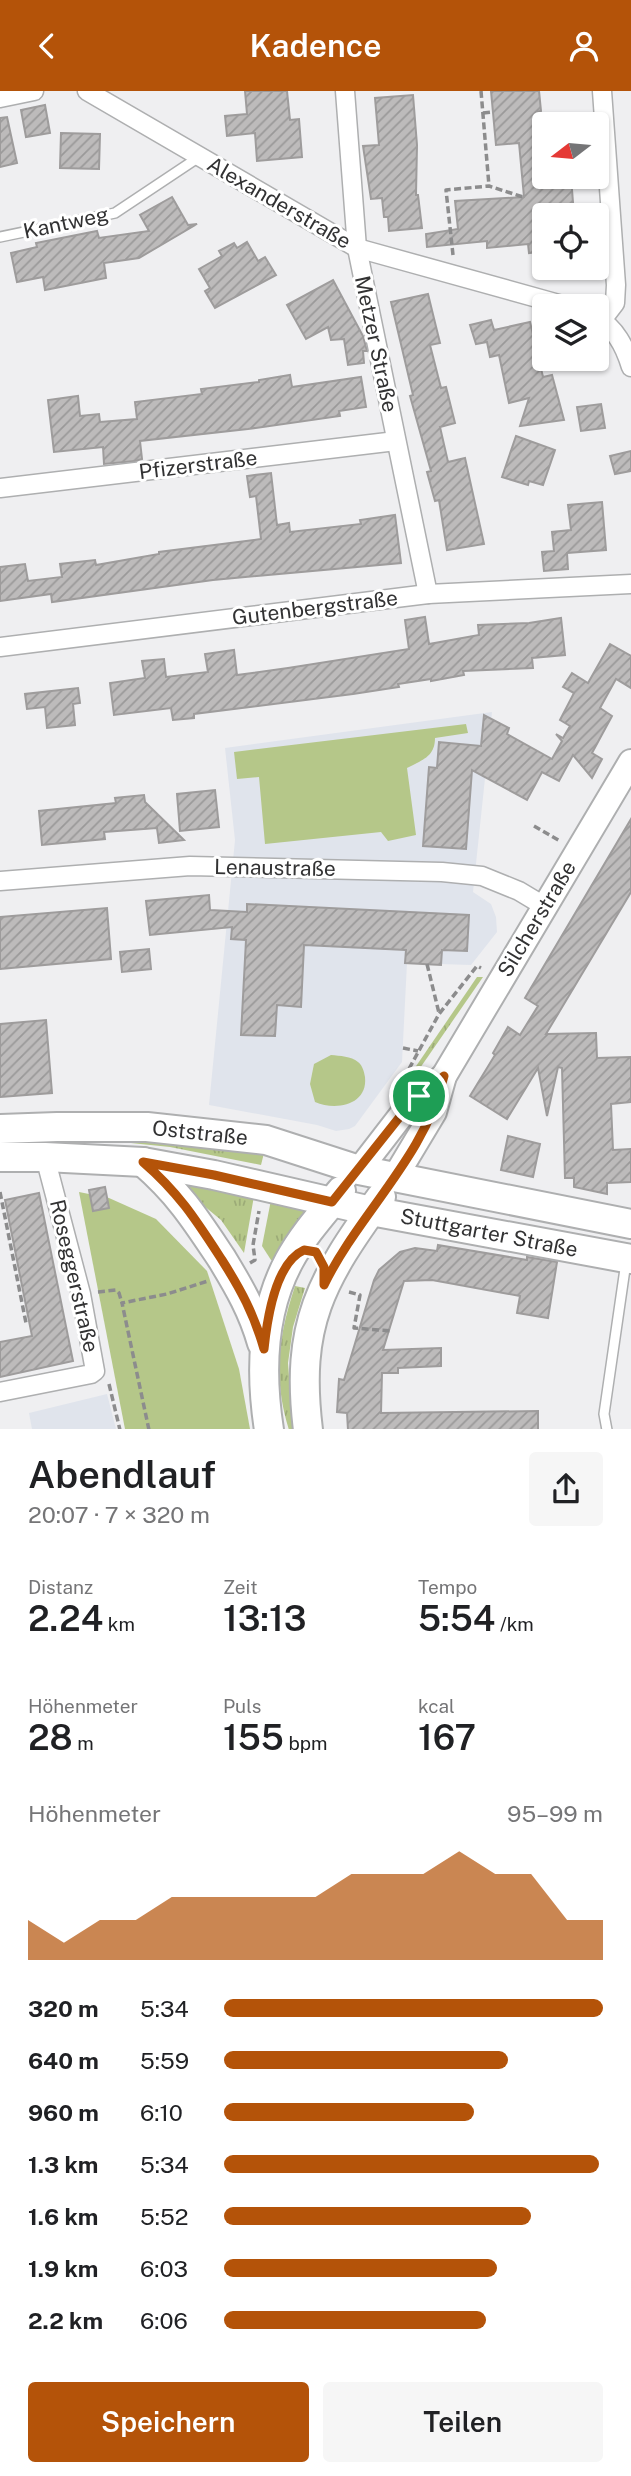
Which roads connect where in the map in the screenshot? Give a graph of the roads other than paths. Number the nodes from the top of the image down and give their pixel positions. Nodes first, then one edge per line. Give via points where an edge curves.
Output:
1 (34, 91) edge
2 (90, 91) edge
3 (345, 91) edge
4 (602, 91) edge
5 (0, 98) edge
6 (200, 157) junction
7 (0, 237) edge
8 (357, 248) junction
9 (532, 297) edge
10 (609, 309) edge
11 (609, 327) edge
12 (631, 367) edge
13 (396, 441) junction
14 (0, 488) edge
15 (631, 584) edge
16 (428, 594) junction
17 (0, 647) edge
18 (631, 762) edge
19 (0, 881) edge
20 (544, 907) junction
21 (444, 1076) junction
22 (0, 1129) edge
23 (0, 1157) edge
24 (45, 1157) junction
25 (143, 1162) junction
26 (359, 1170) junction
27 (395, 1177) junction
28 (332, 1202) junction
29 (371, 1211) junction
30 (631, 1224) edge
31 (629, 1259) edge
32 (289, 1260) junction
33 (324, 1285) junction
34 (264, 1349) junction
35 (0, 1392) edge
36 (269, 1429) edge
37 (308, 1429) edge
38 (607, 1429) edge

1 - 5 street
2 - 6 street, Alexanderstraße
3 - 8 street, Metzer Straße
4 - 10 street via 616,285 615,303
6 - 7 lane, Kantweg via 116,213
6 - 8 street, Alexanderstraße
8 - 9 street, Alexanderstraße
8 - 13 street, Metzer Straße
11 - 12 street via 626,350
13 - 14 street, Pfizerstraße
13 - 16 street, Metzer Straße
15 - 16 street, Gutenbergstraße
16 - 17 street, Gutenbergstraße
18 - 20 street, Silcherstraße
19 - 20 street, Lenaustraße via 190,866 442,871 482,876
20 - 21 street, Silcherstraße
21 - 26 street, Silcherstraße via 410,1104
21 - 27 street, Silcherstraße via 433,1112
22 - 26 main road, Oststraße via 147,1127 215,1133 273,1142
23 - 24 main road, Oststraße
24 - 25 main road, Oststraße
24 - 35 street, Roseggerstraße via 81,1294 94,1371
25 - 28 main road, Stuttgarter Straße
25 - 34 main road via 184,1202 230,1272 249,1304
26 - 27 main road, Oststraße
26 - 28 main road
27 - 29 main road
27 - 30 main road, Stuttgarter Straße
28 - 29 main road, Stuttgarter Straße
28 - 32 main road
29 - 31 main road, Stuttgarter Straße
29 - 33 main road
31 - 38 lane via 604,1414
32 - 33 lane via 304,1250 316,1252 324,1267
32 - 34 main road via 271,1309
33 - 37 main road via 306,1343
34 - 36 main road

